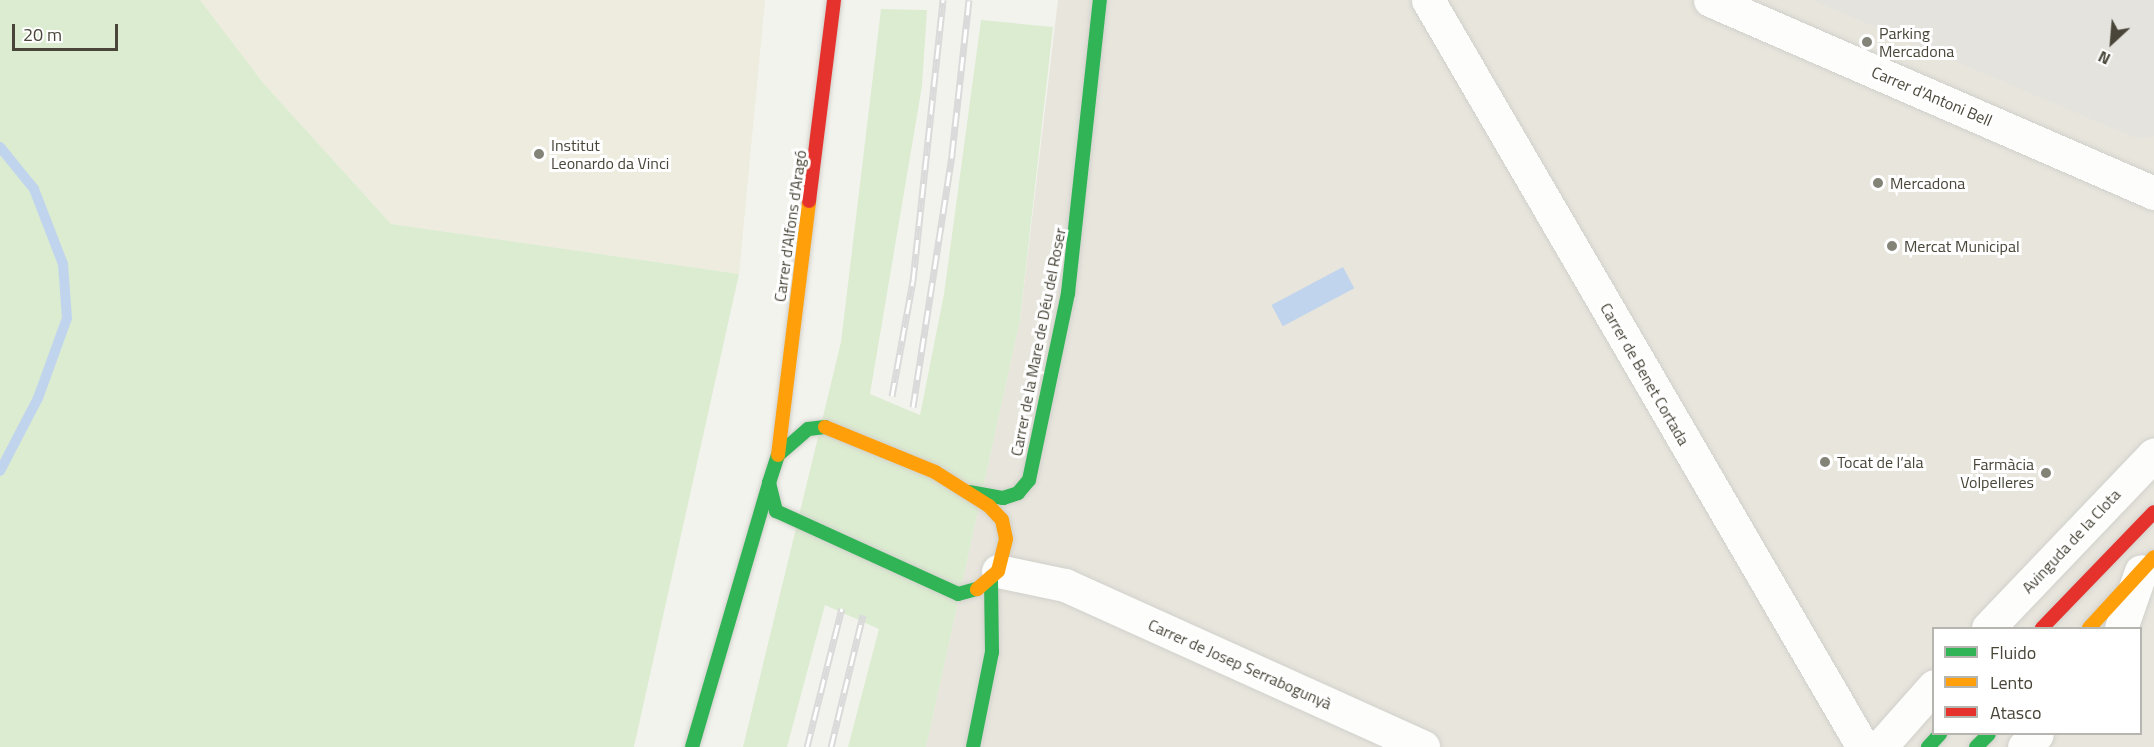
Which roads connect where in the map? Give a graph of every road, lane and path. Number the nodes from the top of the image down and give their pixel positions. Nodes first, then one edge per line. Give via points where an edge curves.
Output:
1 (834, 0) edge
2 (1100, 0) edge
3 (1428, 0) edge
4 (1710, 0) edge
5 (2154, 193) edge
6 (786, 372) junction
7 (800, 395) dead end
8 (812, 412) dead end
9 (834, 430) junction
10 (2154, 454) edge
11 (778, 455) junction
12 (769, 483) junction
13 (969, 492) junction
14 (2154, 512) edge
15 (822, 536) junction
16 (800, 539) dead end
17 (1006, 539) junction
18 (764, 553) dead end
19 (2147, 564) edge
20 (744, 574) junction
21 (994, 574) junction
22 (1057, 582) junction
23 (971, 594) junction
24 (993, 617) junction
25 (1989, 627) edge
26 (2043, 627) edge
27 (2090, 627) edge
28 (2121, 627) edge
29 (1932, 688) edge
30 (1939, 735) edge
31 (1988, 735) edge
32 (2036, 735) edge
33 (1417, 746) edge
34 (692, 747) edge
35 (973, 747) edge
36 (1863, 747) edge
37 (1880, 747) edge
38 (1928, 747) edge
39 (1976, 747) edge
40 (2024, 747) edge

1 - 6 street, Carrer d'Alfons d'Aragó
2 - 13 street, Carrer de la Mare de Déu del Roser via 1071,271 1029,480 1018,493 1003,498
3 - 36 street, Carrer de Benet Cortada
4 - 5 street, Carrer d'Antoni Bell
6 - 7 street
6 - 11 street, Carrer d'Alfons d'Aragó
8 - 9 street
9 - 11 street via 808,429
9 - 13 street
10 - 25 street, Avinguda de la Clota
11 - 12 street, Carrer d'Alfons d'Aragó
12 - 15 street via 776,511
12 - 20 street
13 - 17 street via 1002,520
14 - 26 street
15 - 16 street
15 - 23 street via 937,589
17 - 21 street
17 - 22 street, Carrer de Josep Serrabogunyà via 1015,554
18 - 20 street
19 - 27 street
19 - 28 street
20 - 34 street
21 - 22 street, Carrer de Josep Serrabogunyà
21 - 23 street
21 - 24 street
22 - 33 street, Carrer de Josep Serrabogunyà
23 - 24 street
24 - 35 street
29 - 37 street
30 - 38 street
31 - 39 street
32 - 40 street

